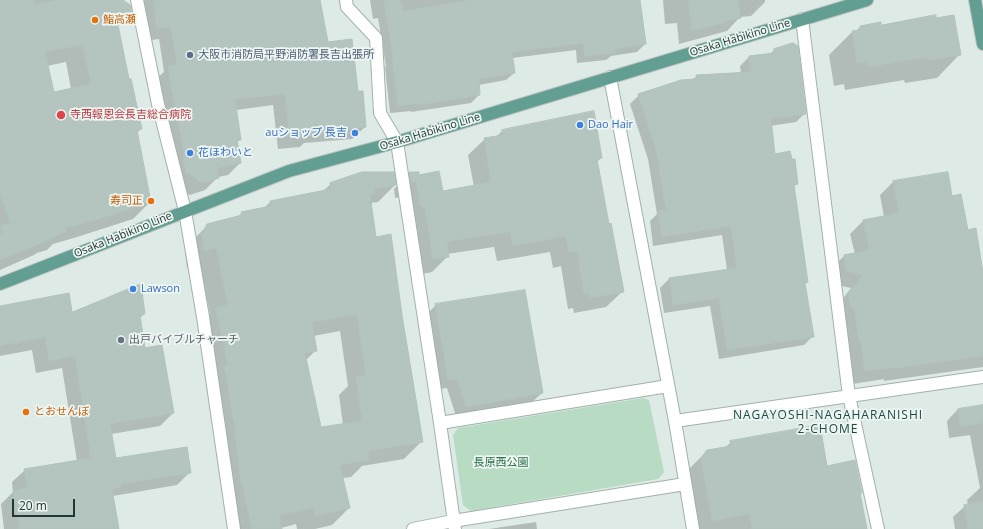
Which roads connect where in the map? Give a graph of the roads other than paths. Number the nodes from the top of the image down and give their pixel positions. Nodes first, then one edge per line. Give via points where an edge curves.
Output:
1 (137, 0) edge
2 (346, 0) edge
3 (867, 0) edge
4 (975, 0) edge
5 (802, 19) junction
6 (983, 44) edge
7 (610, 77) junction
8 (397, 142) junction
9 (184, 211) junction
10 (0, 284) edge
11 (983, 377) edge
12 (668, 386) junction
13 (849, 396) junction
14 (675, 421) junction
15 (440, 423) junction
16 (685, 484) junction
17 (454, 525) edge
18 (234, 529) edge
19 (413, 529) edge
20 (693, 529) edge
21 (878, 529) edge

1 - 9 street via 158,104
2 - 8 street via 347,7 376,38 380,113
3 - 5 main road, Osaka Habikino Line
4 - 6 main road
5 - 7 main road, Osaka Habikino Line
5 - 13 street
7 - 8 main road, Osaka Habikino Line
7 - 12 street
8 - 9 main road, Osaka Habikino Line via 289,171
8 - 15 street
9 - 10 main road, Osaka Habikino Line
9 - 18 street via 203,317
11 - 13 street
12 - 14 street
12 - 15 street
13 - 14 street
13 - 21 street
14 - 16 street
15 - 17 street
16 - 17 street
16 - 20 street
17 - 19 street

